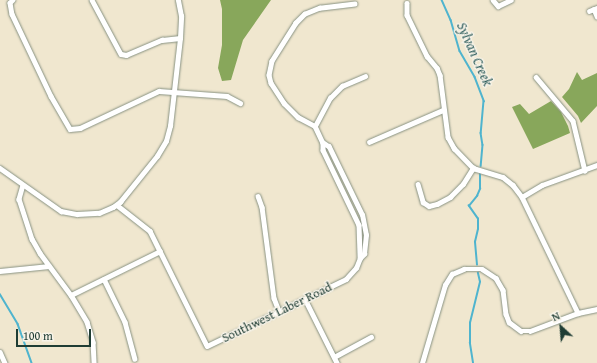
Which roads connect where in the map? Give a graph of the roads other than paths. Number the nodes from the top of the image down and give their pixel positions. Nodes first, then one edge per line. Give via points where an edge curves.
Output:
1 (92, 0) edge
2 (178, 0) edge
3 (493, 0) edge
4 (511, 0) edge
5 (12, 1) edge
6 (407, 3) dead end
7 (355, 4) dead end
8 (593, 10) edge
9 (597, 16) edge
10 (180, 38) junction
11 (365, 76) dead end
12 (536, 77) dead end
13 (173, 91) junction
14 (240, 103) dead end
15 (444, 110) junction
16 (315, 126) junction
17 (370, 142) dead end
18 (597, 165) edge
19 (0, 168) edge
20 (473, 168) junction
21 (584, 170) junction
22 (418, 184) dead end
23 (24, 185) junction
24 (258, 196) dead end
25 (522, 197) junction
26 (117, 205) junction
27 (160, 251) junction
28 (49, 266) junction
29 (0, 271) edge
30 (104, 279) junction
31 (71, 295) junction
32 (305, 299) junction
33 (597, 309) edge
34 (279, 311) junction
35 (578, 313) junction
36 (371, 336) dead end
37 (0, 352) edge
38 (334, 357) junction
39 (135, 359) dead end
40 (5, 363) edge
41 (94, 363) edge
42 (336, 363) edge
43 (422, 363) edge

1 - 10 street via 121,54 126,55 162,40
2 - 10 street via 181,16
3 - 4 street via 498,6
5 - 13 street via 12,14 70,129 80,128 159,90
6 - 15 street via 407,15 440,76
7 - 16 street via 320,8 305,14 296,23 271,65 270,78 279,96 298,118
8 - 9 street
10 - 13 street
11 - 16 street via 342,86 330,98
12 - 21 street via 573,121
13 - 14 street via 227,96
13 - 26 street via 166,141
15 - 17 street
15 - 20 street via 448,137 454,148
16 - 32 street, Southwest Laber Road via 323,143 329,147 365,224 366,247 356,268 346,279
18 - 21 street
19 - 23 street
20 - 22 street via 463,184 450,197 437,204 429,206 423,202
20 - 25 street via 503,177
21 - 25 street via 542,185
23 - 26 street via 61,211 92,214
23 - 28 street via 19,199 23,212 34,244
24 - 34 street via 262,207 274,298
25 - 35 street
26 - 27 street via 150,231
27 - 30 street
27 - 34 street, Southwest Laber Road via 207,346
28 - 29 street
28 - 31 street
30 - 31 street
30 - 39 street via 125,322
31 - 41 street via 90,329
32 - 34 street, Southwest Laber Road
32 - 38 street
33 - 35 street
35 - 43 street via 530,331 521,331 509,322 503,290 496,278 482,269 464,269 452,274 443,290
36 - 38 street
37 - 40 street
38 - 42 street

